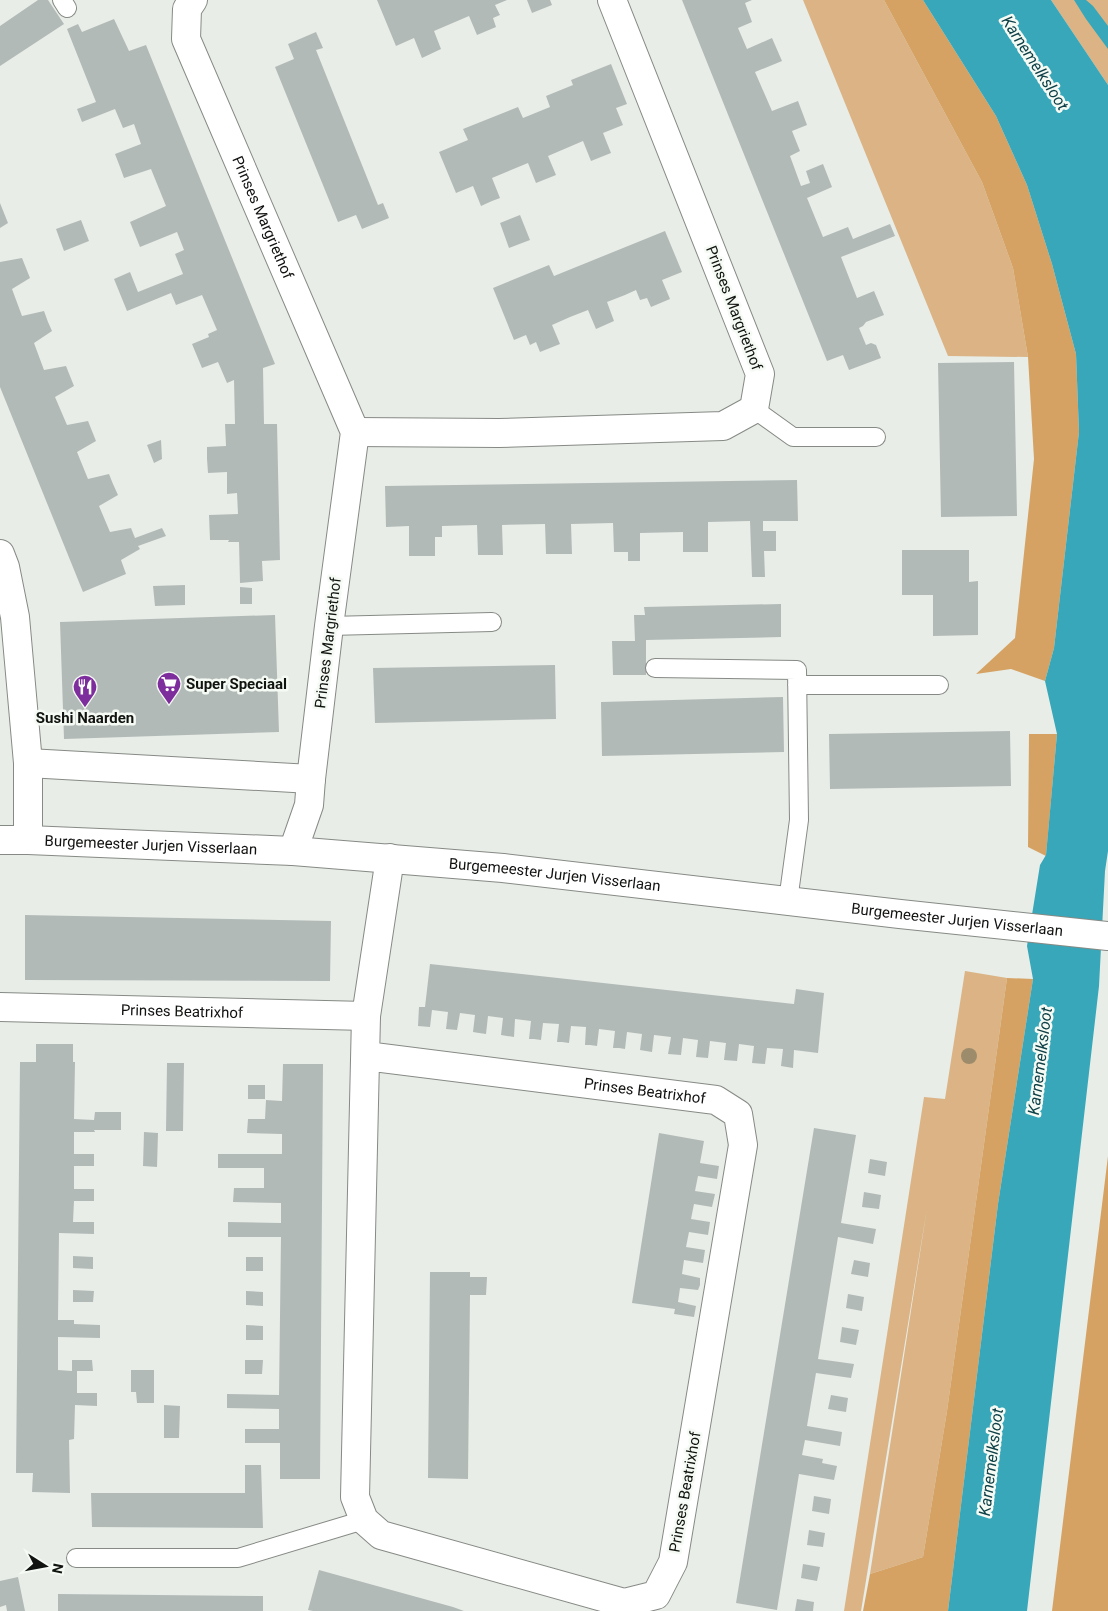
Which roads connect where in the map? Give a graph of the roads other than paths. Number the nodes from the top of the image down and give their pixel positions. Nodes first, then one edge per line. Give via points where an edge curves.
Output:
1 (192, 0) edge
2 (612, 0) edge
3 (754, 409) junction
4 (355, 432) junction
5 (876, 437) dead end
6 (0, 554) edge
7 (7, 618) edge
8 (492, 622) dead end
9 (330, 626) junction
10 (655, 668) dead end
11 (797, 685) junction
12 (938, 685) dead end
13 (28, 763) junction
14 (310, 779) junction
15 (0, 840) edge
16 (28, 840) junction
17 (293, 852) junction
18 (390, 858) junction
19 (788, 901) junction
20 (1108, 936) edge
21 (0, 1007) edge
22 (366, 1016) junction
23 (366, 1056) junction
24 (364, 1520) junction
25 (76, 1558) dead end

1 - 4 street, Prinses Margriethof via 187,9 186,39
2 - 3 street, Prinses Margriethof via 760,374
3 - 4 street via 723,426 499,433
3 - 5 lane via 793,437
4 - 9 street, Prinses Margriethof
6 - 7 street via 5,567
7 - 13 street
8 - 9 lane
9 - 14 street, Prinses Margriethof
10 - 11 lane via 797,670
11 - 12 lane
11 - 19 lane via 799,820
13 - 14 street
13 - 16 street
14 - 17 street, Prinses Margriethof via 309,805
15 - 16 street, Burgemeester Jurjen Visserlaan
16 - 17 street, Burgemeester Jurjen Visserlaan
17 - 18 street, Burgemeester Jurjen Visserlaan
18 - 19 street, Burgemeester Jurjen Visserlaan
18 - 22 street, Prinses Beatrixhof
19 - 20 street, Burgemeester Jurjen Visserlaan
21 - 22 street, Prinses Beatrixhof
22 - 23 street, Prinses Beatrixhof
23 - 24 street, Prinses Beatrixhof via 355,1497
23 - 24 street, Prinses Beatrixhof via 716,1100 738,1114 743,1145 673,1562 656,1595 624,1603 381,1535
24 - 25 lane via 238,1558

